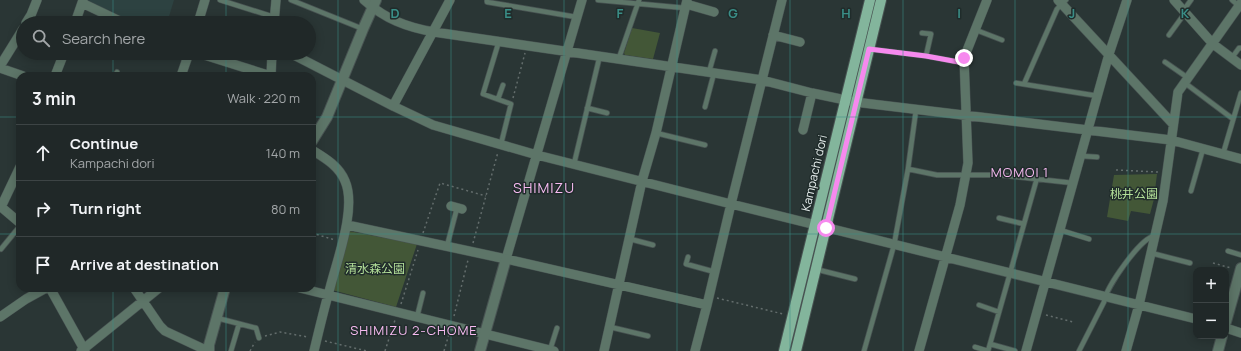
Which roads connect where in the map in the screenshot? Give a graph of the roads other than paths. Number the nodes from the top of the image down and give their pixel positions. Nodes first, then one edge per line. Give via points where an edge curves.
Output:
1 (37, 0) edge
2 (205, 0) edge
3 (220, 0) edge
4 (276, 0) edge
5 (292, 0) edge
6 (364, 0) edge
7 (450, 0) edge
8 (487, 0) edge
9 (582, 0) edge
10 (598, 0) edge
11 (782, 0) edge
12 (870, 0) edge
13 (881, 0) edge
14 (987, 0) edge
15 (1127, 0) edge
16 (1174, 0) edge
17 (1191, 0) edge
18 (1062, 1) edge
19 (83, 2) edge
20 (639, 2) edge
21 (1237, 3) edge
22 (374, 4) edge
23 (686, 4) edge
24 (714, 12) dead end
25 (1184, 12) junction
26 (30, 16) edge
27 (78, 16) edge
28 (110, 16) edge
29 (200, 16) edge
30 (263, 16) edge
31 (274, 16) edge
32 (576, 17) junction
33 (363, 29) junction
34 (976, 30) junction
35 (434, 32) junction
36 (922, 32) dead end
37 (773, 35) junction
38 (1170, 35) dead end
39 (1002, 40) dead end
40 (16, 41) edge
41 (499, 41) junction
42 (800, 42) dead end
43 (1213, 44) junction
44 (1241, 48) edge
45 (869, 49) junction
46 (566, 51) junction
47 (715, 51) dead end
48 (1109, 54) junction
49 (600, 56) junction
50 (926, 56) junction
51 (619, 58) junction
52 (1231, 59) junction
53 (61, 60) edge
54 (187, 60) edge
55 (220, 60) edge
56 (272, 60) edge
57 (304, 60) edge
58 (1165, 62) dead end
59 (964, 63) junction
60 (671, 66) junction
61 (1241, 66) edge
62 (0, 67) edge
63 (57, 72) edge
64 (183, 72) edge
65 (258, 72) edge
66 (271, 72) edge
67 (712, 72) junction
68 (16, 73) edge
69 (343, 80) junction
70 (762, 80) junction
71 (1186, 81) junction
72 (1016, 83) dead end
73 (1024, 84) junction
74 (503, 85) dead end
75 (812, 93) junction
76 (1241, 93) edge
77 (1098, 96) junction
78 (498, 99) junction
79 (850, 101) junction
80 (393, 106) junction
81 (705, 107) dead end
82 (587, 108) junction
83 (916, 110) junction
84 (607, 113) dead end
85 (966, 116) junction
86 (1233, 119) junction
87 (1173, 124) junction
88 (803, 130) dead end
89 (1088, 131) junction
90 (656, 133) junction
91 (316, 135) edge
92 (1171, 140) junction
93 (500, 144) junction
94 (705, 145) dead end
95 (1203, 149) junction
96 (316, 153) edge
97 (537, 154) junction
98 (1223, 154) junction
99 (1081, 156) junction
100 (1097, 157) dead end
101 (1241, 159) edge
102 (574, 164) junction
103 (908, 169) junction
104 (16, 175) edge
105 (966, 175) junction
106 (1037, 178) junction
107 (642, 182) junction
108 (1073, 183) junction
109 (1192, 191) dead end
110 (731, 204) junction
111 (1, 206) edge
112 (457, 208) dead end
113 (999, 218) dead end
114 (16, 220) edge
115 (1024, 224) junction
116 (347, 225) junction
117 (815, 225) junction
118 (826, 228) junction
119 (16, 229) edge
120 (1060, 230) junction
121 (1154, 236) junction
122 (630, 239) junction
123 (1089, 239) dead end
124 (653, 245) dead end
125 (894, 245) junction
126 (447, 246) junction
127 (1, 249) edge
128 (1228, 251) dead end
129 (1151, 253) junction
130 (1241, 255) edge
131 (688, 257) dead end
132 (946, 258) junction
133 (506, 259) junction
134 (1190, 263) dead end
135 (816, 269) junction
136 (1241, 269) edge
137 (715, 272) junction
138 (1011, 274) junction
139 (855, 279) dead end
140 (1045, 282) junction
141 (620, 285) junction
142 (39, 292) edge
143 (52, 292) edge
144 (137, 292) edge
145 (154, 292) edge
146 (224, 292) edge
147 (316, 292) edge
148 (423, 292) dead end
149 (328, 295) junction
150 (1104, 297) junction
151 (143, 301) junction
152 (708, 301) junction
153 (1139, 305) junction
154 (978, 306) dead end
155 (1229, 311) edge
156 (999, 312) junction
157 (0, 317) edge
158 (416, 317) junction
159 (216, 318) junction
160 (1193, 319) edge
161 (238, 324) junction
162 (610, 327) junction
163 (557, 328) dead end
164 (1229, 329) edge
165 (1241, 333) edge
166 (485, 334) junction
167 (648, 336) dead end
168 (259, 338) road end
169 (1221, 339) edge
170 (990, 344) junction
171 (975, 347) dead end
172 (83, 350) edge
173 (552, 350) edge
174 (208, 351) edge
175 (231, 351) edge
176 (314, 351) edge
177 (480, 351) edge
178 (604, 351) edge
179 (695, 351) edge
180 (784, 351) edge
181 (796, 351) edge
182 (864, 351) edge
183 (919, 351) edge
184 (1015, 351) edge
185 (1026, 351) edge
186 (1079, 351) edge
187 (1126, 351) edge
188 (1218, 351) edge

1 - 26 street
2 - 29 street
3 - 30 lane
4 - 31 street
5 - 33 lane
6 - 22 street
7 - 35 street
8 - 32 lane
9 - 32 street
10 - 20 lane
11 - 37 street
12 - 79 main road, Kampachi dori
13 - 45 main road, Kampachi dori
14 - 34 street
15 - 48 street
16 - 25 street
17 - 25 lane
18 - 48 street
18 - 73 lane
19 - 27 street
19 - 28 street
20 - 23 lane
20 - 51 lane
21 - 43 street
22 - 33 street
22 - 35 street via 390,19
23 - 24 street
23 - 60 street
25 - 38 lane
25 - 43 street
32 - 46 street
33 - 69 street
34 - 39 lane
34 - 59 street
35 - 41 street
35 - 80 street
36 - 50 lane via 931,34
37 - 42 street
37 - 70 street
40 - 62 street
41 - 46 street
41 - 78 lane via 483,94
43 - 52 street
43 - 71 street
44 - 52 lane
45 - 50 lane
45 - 79 main road, Kampachi dori
46 - 49 street
46 - 97 street
47 - 67 lane
48 - 77 street
48 - 87 street
49 - 51 street
49 - 82 lane
50 - 59 lane
51 - 60 street
52 - 61 street
53 - 63 street
54 - 64 street
55 - 65 street
56 - 66 street
57 - 69 street
58 - 71 lane
59 - 85 street
60 - 67 street
60 - 90 street
62 - 68 street
67 - 70 street
67 - 81 lane
69 - 80 street
69 - 91 street via 328,117
70 - 75 street
70 - 110 street
71 - 86 lane
71 - 87 street via 1178,92
72 - 73 lane
73 - 77 lane
74 - 78 lane
75 - 79 street
75 - 88 street
76 - 86 lane
77 - 89 street
78 - 93 lane via 511,104
79 - 83 street
79 - 117 main road, Kampachi dori
79 - 118 main road, Kampachi dori
80 - 93 street via 433,126
82 - 84 lane
82 - 102 lane
83 - 85 street
83 - 103 lane
85 - 89 street
85 - 105 street
86 - 98 lane
87 - 92 street
89 - 92 street
89 - 99 street
90 - 94 lane
90 - 107 street
92 - 95 street
92 - 121 street via 1163,202
93 - 97 street
95 - 98 street
95 - 109 lane
96 - 116 street via 335,166 346,181 349,199
97 - 102 street
97 - 133 street
98 - 101 street
99 - 100 lane
99 - 108 street
102 - 107 street
103 - 105 lane via 937,175
103 - 125 lane
104 - 111 street
105 - 106 lane
105 - 132 street
106 - 108 lane
106 - 115 lane
107 - 110 street
107 - 122 street
108 - 120 street
110 - 117 street
110 - 137 street
111 - 114 street
112 - 126 lane
113 - 115 lane
115 - 138 lane
116 - 126 street
116 - 149 street
117 - 118 street
117 - 180 main road, Kampachi dori
118 - 125 street
118 - 135 main road, Kampachi dori
119 - 127 lane
120 - 123 lane
120 - 140 street
121 - 129 street
121 - 150 lane via 1149,237 1141,245 1118,273
122 - 124 lane
122 - 141 street
125 - 132 street
125 - 182 lane
126 - 133 street
128 - 130 lane
129 - 134 lane
129 - 153 street
131 - 137 lane via 686,264
132 - 138 street
132 - 183 street
133 - 141 street
133 - 166 street
135 - 139 lane
135 - 181 main road, Kampachi dori
136 - 155 street
137 - 152 street
138 - 140 street
138 - 156 lane
140 - 150 street
140 - 185 street
141 - 152 street
141 - 162 street
142 - 157 street
143 - 172 street
144 - 151 street
145 - 151 street
146 - 159 street
147 - 149 street
148 - 158 lane
149 - 158 street
149 - 176 street
150 - 153 street
150 - 186 lane via 1104,302
151 - 172 street
151 - 174 street via 165,331
152 - 179 street
153 - 160 street
153 - 187 street
154 - 156 lane
156 - 170 lane
158 - 166 street
159 - 161 lane
159 - 174 street
161 - 168 lane via 256,328
161 - 175 lane
162 - 167 lane
162 - 178 street
163 - 173 lane
164 - 165 street
166 - 173 street
166 - 177 street
169 - 188 street
170 - 171 lane via 988,351
170 - 184 lane

